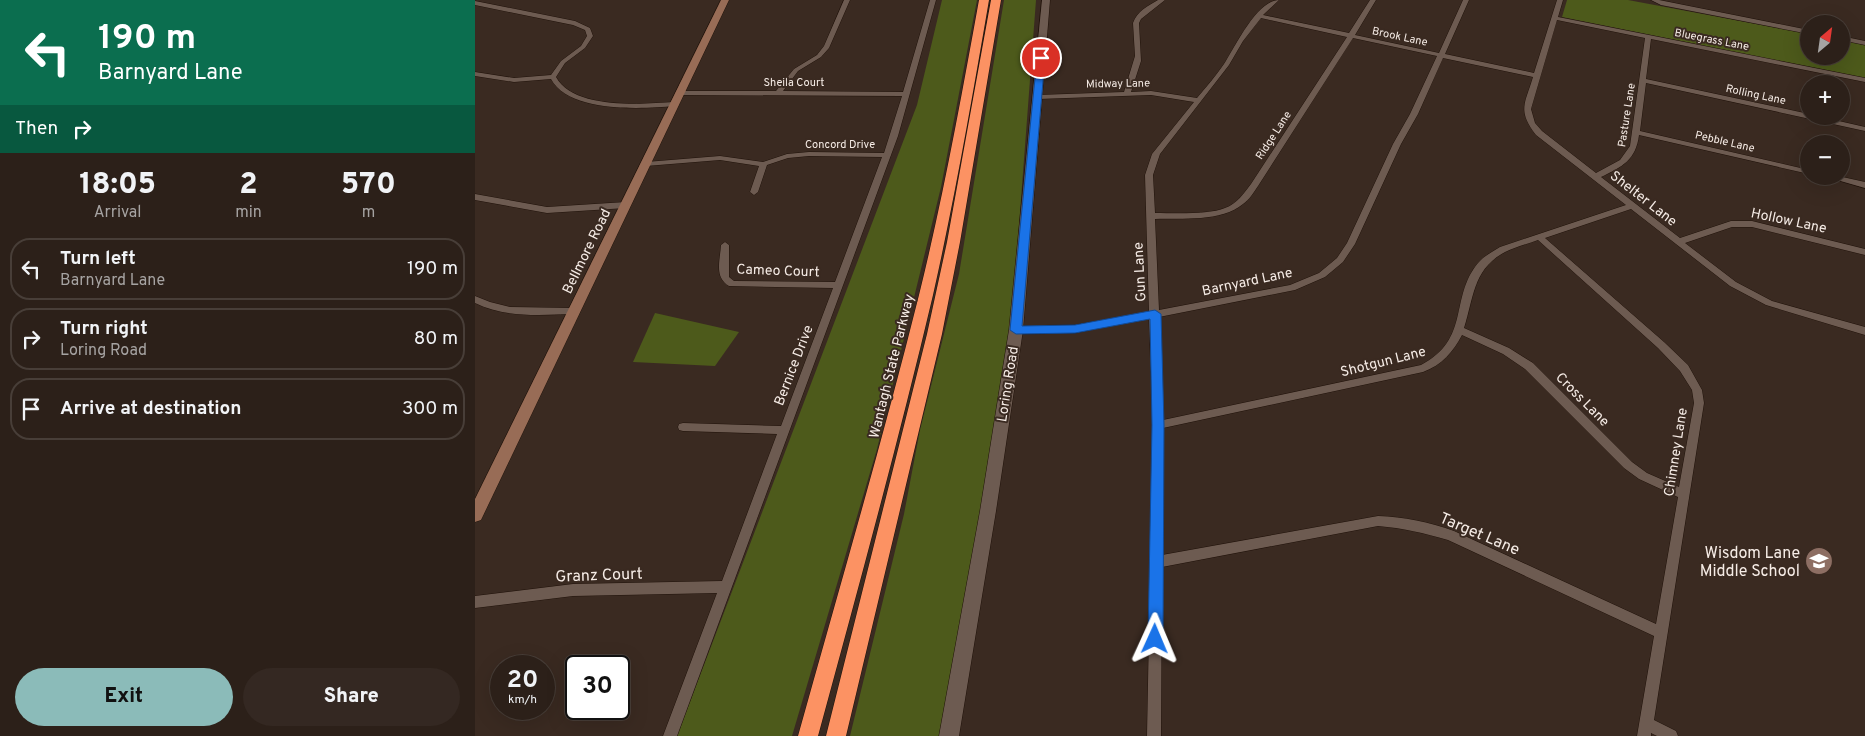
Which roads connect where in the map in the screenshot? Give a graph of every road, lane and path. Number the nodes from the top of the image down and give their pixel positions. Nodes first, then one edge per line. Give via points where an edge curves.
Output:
1 (725, 0) edge
2 (847, 0) edge
3 (933, 0) edge
4 (984, 0) edge
5 (996, 0) edge
6 (1046, 0) edge
7 (1162, 0) edge
8 (1276, 0) edge
9 (1373, 0) edge
10 (1466, 0) edge
11 (1560, 0) edge
12 (1654, 0) edge
13 (475, 3) edge
14 (1259, 16) junction
15 (1555, 18) junction
16 (1800, 30) edge
17 (1350, 36) junction
18 (1648, 36) junction
19 (1850, 40) edge
20 (1865, 42) edge
21 (1441, 55) junction
22 (475, 74) edge
23 (1537, 76) junction
24 (553, 77) junction
25 (1643, 80) junction
26 (1865, 80) edge
27 (778, 93) junction
28 (1127, 93) junction
29 (907, 94) junction
30 (1038, 97) junction
31 (677, 98) junction
32 (1197, 100) junction
33 (1865, 129) edge
34 (1636, 132) junction
35 (887, 155) junction
36 (646, 164) junction
37 (764, 164) junction
38 (1800, 170) edge
39 (1595, 177) junction
40 (1850, 181) edge
41 (1865, 185) edge
42 (754, 192) dead end
43 (475, 197) edge
44 (626, 205) junction
45 (1631, 206) junction
46 (1151, 216) junction
47 (1539, 237) junction
48 (1678, 242) junction
49 (725, 244) dead end
50 (1865, 252) edge
51 (837, 286) junction
52 (475, 299) edge
53 (573, 311) junction
54 (1155, 314) junction
55 (1458, 329) junction
56 (1016, 330) junction
57 (1865, 331) edge
58 (1158, 425) junction
59 (683, 428) dead end
60 (783, 430) junction
61 (1683, 495) junction
62 (475, 515) edge
63 (1157, 562) junction
64 (725, 587) junction
65 (475, 602) edge
66 (1661, 633) junction
67 (1645, 730) edge
68 (670, 736) edge
69 (808, 736) edge
70 (836, 736) edge
71 (949, 736) edge
72 (1154, 736) edge
73 (1671, 736) edge

1 - 31 main road, Bellmore Road
2 - 27 street via 827,47 796,70
3 - 29 street, Bernice Drive
4 - 69 highway, Wantagh State Parkway via 926,294
5 - 70 highway via 947,276 912,432
6 - 30 street, Loring Road
7 - 28 street via 1144,10 1135,24 1138,57
8 - 14 street, Gun Lane
9 - 17 street, Ridge Lane
10 - 21 street, Barnyard Lane
11 - 15 street, Shelter Lane
12 - 16 street
13 - 24 street via 589,28 587,42 563,62
14 - 17 street, Brook Lane
14 - 32 street, Gun Lane via 1227,64
15 - 18 street, Bluegrass Lane
15 - 23 street, Shelter Lane
17 - 21 street, Brook Lane
17 - 46 street, Ridge Lane via 1241,202 1214,214
18 - 25 street, Pasture Lane
18 - 26 street, Bluegrass Lane
19 - 20 street
21 - 23 street, Brook Lane
21 - 54 street, Barnyard Lane via 1351,244 1339,260 1322,275 1292,288
22 - 24 street via 514,80
23 - 39 street, Shelter Lane via 1527,110 1531,123 1544,138
24 - 31 street, Sheila Court via 559,89 623,106
25 - 33 street, Rolling Lane
25 - 34 street, Pasture Lane
27 - 29 street, Sheila Court
27 - 31 street, Sheila Court
28 - 30 street, Midway Lane
28 - 32 street, Midway Lane via 1165,94
29 - 35 street, Bernice Drive
30 - 56 street, Loring Road
31 - 36 main road, Bellmore Road
32 - 46 street, Gun Lane via 1151,163
34 - 38 street, Pebble Lane
34 - 39 street, Pasture Lane via 1630,157
35 - 37 street, Concord Drive via 809,154 787,156
35 - 51 street, Bernice Drive
36 - 37 street, Concord Drive via 720,158
36 - 44 main road, Bellmore Road
37 - 42 street
39 - 45 street, Shelter Lane
40 - 41 street
43 - 44 street via 547,210
44 - 53 main road, Bellmore Road
45 - 47 street, Shotgun Lane
45 - 48 street, Shelter Lane
46 - 54 street, Gun Lane
47 - 55 street, Shotgun Lane via 1503,249 1484,262 1477,270
47 - 61 street, Chimney Lane via 1661,345 1690,376 1699,402
48 - 50 street, Hollow Lane via 1731,224 1752,224
48 - 57 street, Shelter Lane via 1755,297 1794,312
49 - 51 street, Cameo Court via 723,275 732,284
51 - 60 street, Bernice Drive
52 - 53 street via 494,308 519,312
53 - 62 main road, Bellmore Road
54 - 56 street, Barnyard Lane via 1075,329
54 - 58 street, Gun Lane
55 - 58 street, Shotgun Lane via 1449,350 1437,362 1423,368
55 - 61 street, Cross Lane via 1506,351 1529,366 1628,465
56 - 71 street, Loring Road
58 - 63 street, Gun Lane
59 - 60 street
60 - 64 street, Bernice Drive
61 - 66 street, Chimney Lane
63 - 66 street, Target Lane via 1377,521 1398,522 1450,535
63 - 72 street, Gun Lane
64 - 65 street, Granz Court via 573,590
64 - 68 street, Bernice Drive
66 - 67 street, Chimney Lane
67 - 73 street

